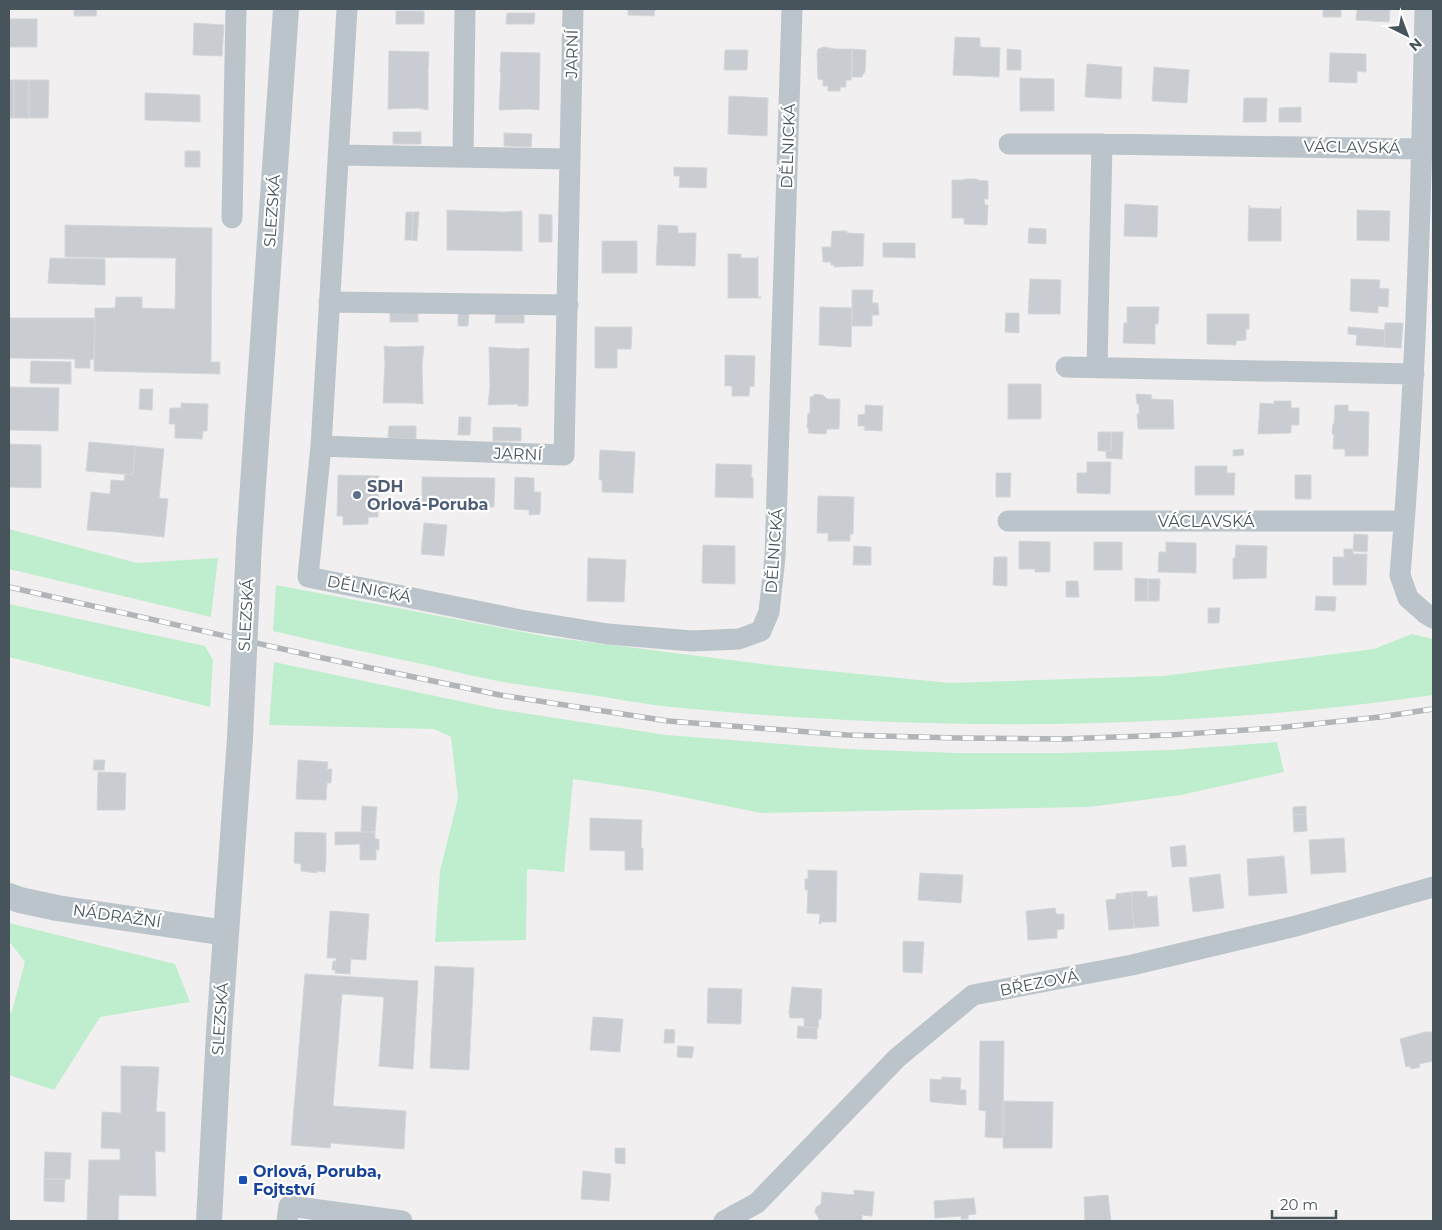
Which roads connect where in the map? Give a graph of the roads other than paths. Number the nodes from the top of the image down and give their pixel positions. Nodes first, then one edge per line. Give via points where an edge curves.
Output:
1 (236, 9) edge
2 (286, 9) edge
3 (347, 9) edge
4 (465, 9) edge
5 (573, 9) edge
6 (792, 9) edge
7 (1425, 9) edge
8 (1010, 144) dead end
9 (1102, 144) junction
10 (1422, 148) junction
11 (338, 155) junction
12 (463, 156) junction
13 (570, 159) junction
14 (232, 218) dead end
15 (329, 302) junction
16 (568, 305) junction
17 (1066, 367) dead end
18 (1097, 367) junction
19 (1414, 374) junction
20 (321, 446) junction
21 (1404, 521) junction
22 (1008, 522) dead end
23 (1433, 618) edge
24 (1433, 888) edge
25 (9, 896) edge
26 (226, 932) junction
27 (209, 1221) edge
28 (286, 1221) edge
29 (402, 1221) edge
30 (724, 1221) edge

1 - 14 street
2 - 26 street, SLEZSKÁ, bridge
3 - 11 street
4 - 12 street
5 - 13 street, JARNÍ
6 - 20 street, DĚLNICKÁ via 776,557 769,612 761,631 739,639 692,640 608,634 308,577
7 - 10 street, VÁCLAVSKÁ
8 - 9 street, VÁCLAVSKÁ
9 - 10 street, VÁCLAVSKÁ
9 - 18 street
10 - 19 street, VÁCLAVSKÁ
11 - 12 street
11 - 15 street
12 - 13 street
13 - 16 street, JARNÍ
15 - 16 street
15 - 20 street
16 - 20 street, JARNÍ via 564,455
17 - 18 street
18 - 19 street
19 - 21 street, VÁCLAVSKÁ
21 - 22 street, VÁCLAVSKÁ
21 - 23 street, VÁCLAVSKÁ via 1400,575 1408,598
24 - 30 street, BŘEZOVÁ via 1151,961 973,995 897,1058 757,1204
25 - 26 street, NÁDRAŽNÍ via 57,908
26 - 27 street, SLEZSKÁ
28 - 29 street via 289,1206

